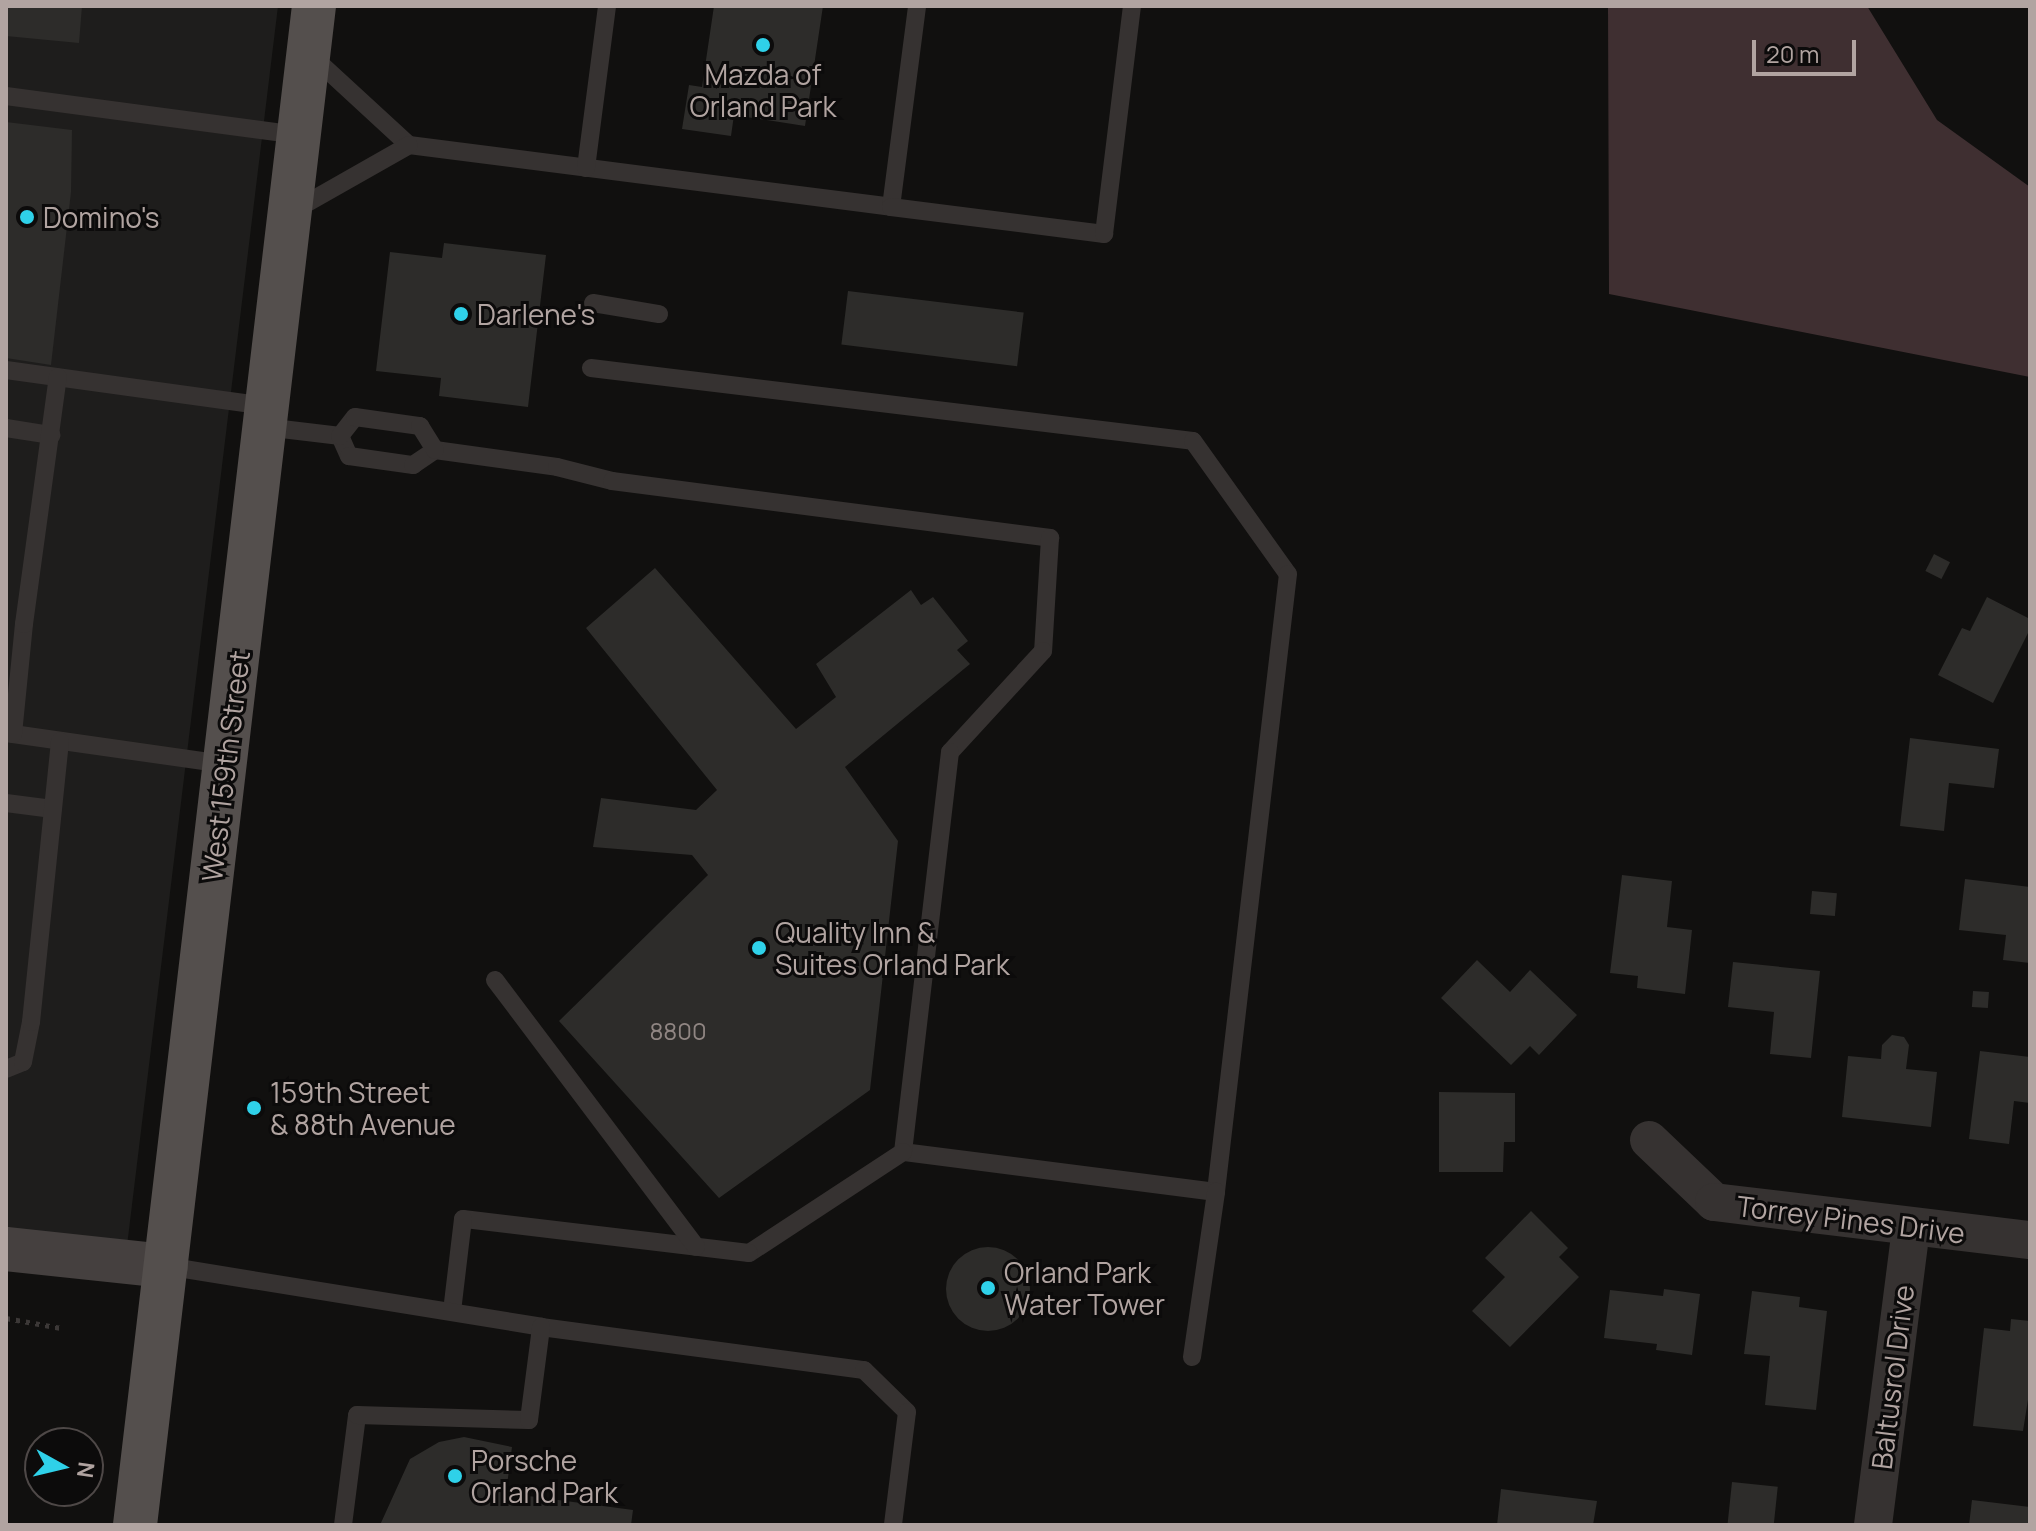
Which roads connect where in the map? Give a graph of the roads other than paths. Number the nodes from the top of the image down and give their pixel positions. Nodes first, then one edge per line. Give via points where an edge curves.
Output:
1 (314, 6) edge
2 (607, 6) edge
3 (917, 6) edge
4 (1132, 6) edge
5 (309, 53) junction
6 (6, 96) edge
7 (299, 135) junction
8 (409, 145) junction
9 (586, 168) junction
10 (891, 207) junction
11 (290, 213) junction
12 (593, 303) dead end
13 (659, 314) dead end
14 (591, 368) dead end
15 (6, 370) edge
16 (58, 377) junction
17 (266, 417) junction
18 (6, 428) edge
19 (51, 435) junction
20 (340, 436) junction
21 (435, 450) junction
22 (15, 623) edge
23 (10, 734) edge
24 (60, 741) junction
25 (225, 764) junction
26 (6, 803) edge
27 (53, 809) junction
28 (495, 980) dead end
29 (6, 1069) edge
30 (1649, 1140) dead end
31 (903, 1152) junction
32 (1216, 1192) junction
33 (1911, 1228) junction
34 (2030, 1240) edge
35 (696, 1247) junction
36 (6, 1249) edge
37 (166, 1266) junction
38 (452, 1311) junction
39 (541, 1327) junction
40 (1192, 1357) dead end
41 (135, 1525) edge
42 (343, 1525) edge
43 (893, 1525) edge
44 (1873, 1525) edge

1 - 5 main road, West 159th Street
2 - 9 lane
3 - 10 lane
4 - 10 lane via 1104,234
5 - 7 main road, West 159th Street
5 - 8 lane
6 - 7 lane
7 - 11 main road, West 159th Street
8 - 9 lane
8 - 11 lane
9 - 10 lane
11 - 17 main road, West 159th Street
12 - 13 lane
14 - 32 lane via 1193,441 1288,574
15 - 16 lane
16 - 17 lane
16 - 19 lane
17 - 20 lane
17 - 25 main road, West 159th Street
18 - 19 lane
19 - 22 lane
20 - 21 lane via 349,456 413,465
20 - 21 lane via 355,417 407,424 420,426
21 - 31 lane via 557,467 612,481 1050,538 1043,651 950,752
22 - 23 lane
23 - 24 lane
24 - 25 lane
24 - 27 lane
25 - 37 main road, West 159th Street
26 - 27 lane
27 - 29 lane via 28,1035 23,1062
28 - 35 lane
30 - 33 street, Torrey Pines Drive via 1714,1202
31 - 32 lane
31 - 35 lane via 749,1253
32 - 40 lane
33 - 34 street, Torrey Pines Drive
33 - 44 street, Baltusrol Drive
35 - 38 lane via 463,1219
36 - 37 street
37 - 38 lane
37 - 41 main road, West 159th Street
38 - 39 lane
39 - 42 lane via 529,1420 357,1415
39 - 43 lane via 864,1370 907,1412

